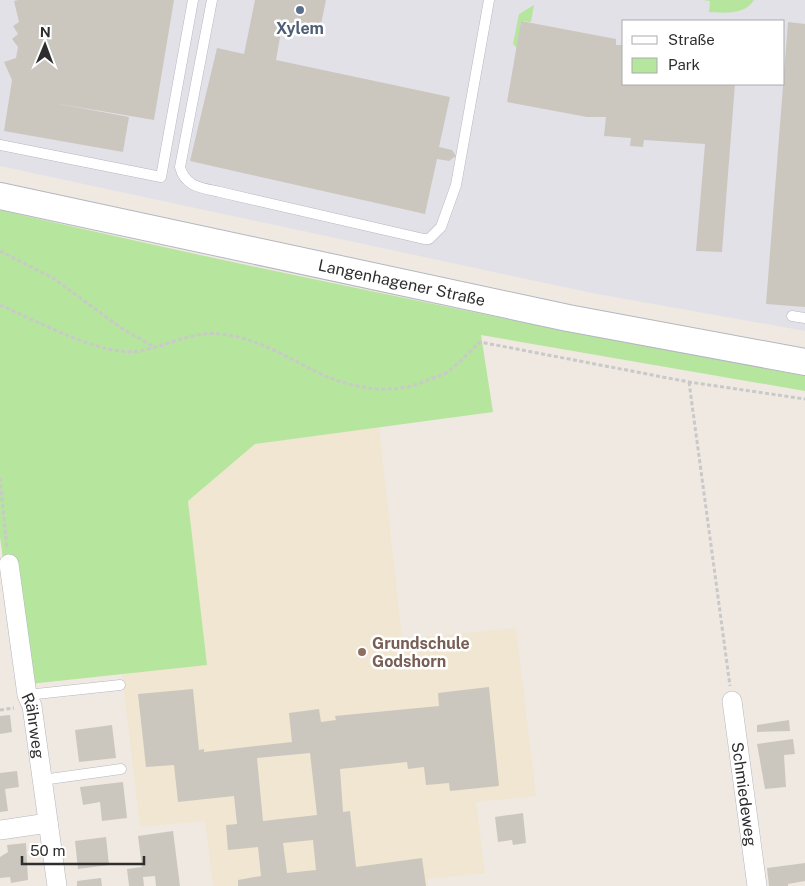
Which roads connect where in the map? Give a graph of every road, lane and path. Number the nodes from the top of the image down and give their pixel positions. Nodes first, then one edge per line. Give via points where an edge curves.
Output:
1 (193, 0) edge
2 (212, 0) edge
3 (489, 0) edge
4 (0, 145) edge
5 (0, 196) edge
6 (0, 251) edge
7 (0, 306) edge
8 (792, 316) dead end
9 (805, 318) edge
10 (153, 346) junction
11 (805, 362) edge
12 (689, 382) junction
13 (805, 399) edge
14 (0, 478) edge
15 (9, 564) joint
16 (120, 685) dead end
17 (27, 696) junction
18 (732, 701) joint
19 (121, 769) dead end
20 (42, 780) junction
21 (48, 823) junction
22 (0, 830) edge
23 (57, 886) edge
24 (757, 886) edge

1 - 4 lane via 161,177
2 - 3 lane via 180,167 186,181 210,190 424,239 429,239 441,227 456,185
5 - 11 main road, Langenhagener Straße via 568,318
6 - 10 path via 53,278 124,330
7 - 10 path via 99,347 119,352
8 - 9 lane
10 - 12 path via 203,333 229,335 263,345 324,376 358,387 388,391 410,388 448,371 480,342
12 - 13 path
12 - 18 path
14 - 15 path
15 - 17 street, Rährweg
16 - 17 lane
17 - 20 street, Rährweg via 32,706
18 - 24 street, Schmiedeweg
19 - 20 lane
20 - 21 street, Rährweg
21 - 22 street
21 - 23 street, Rährweg

